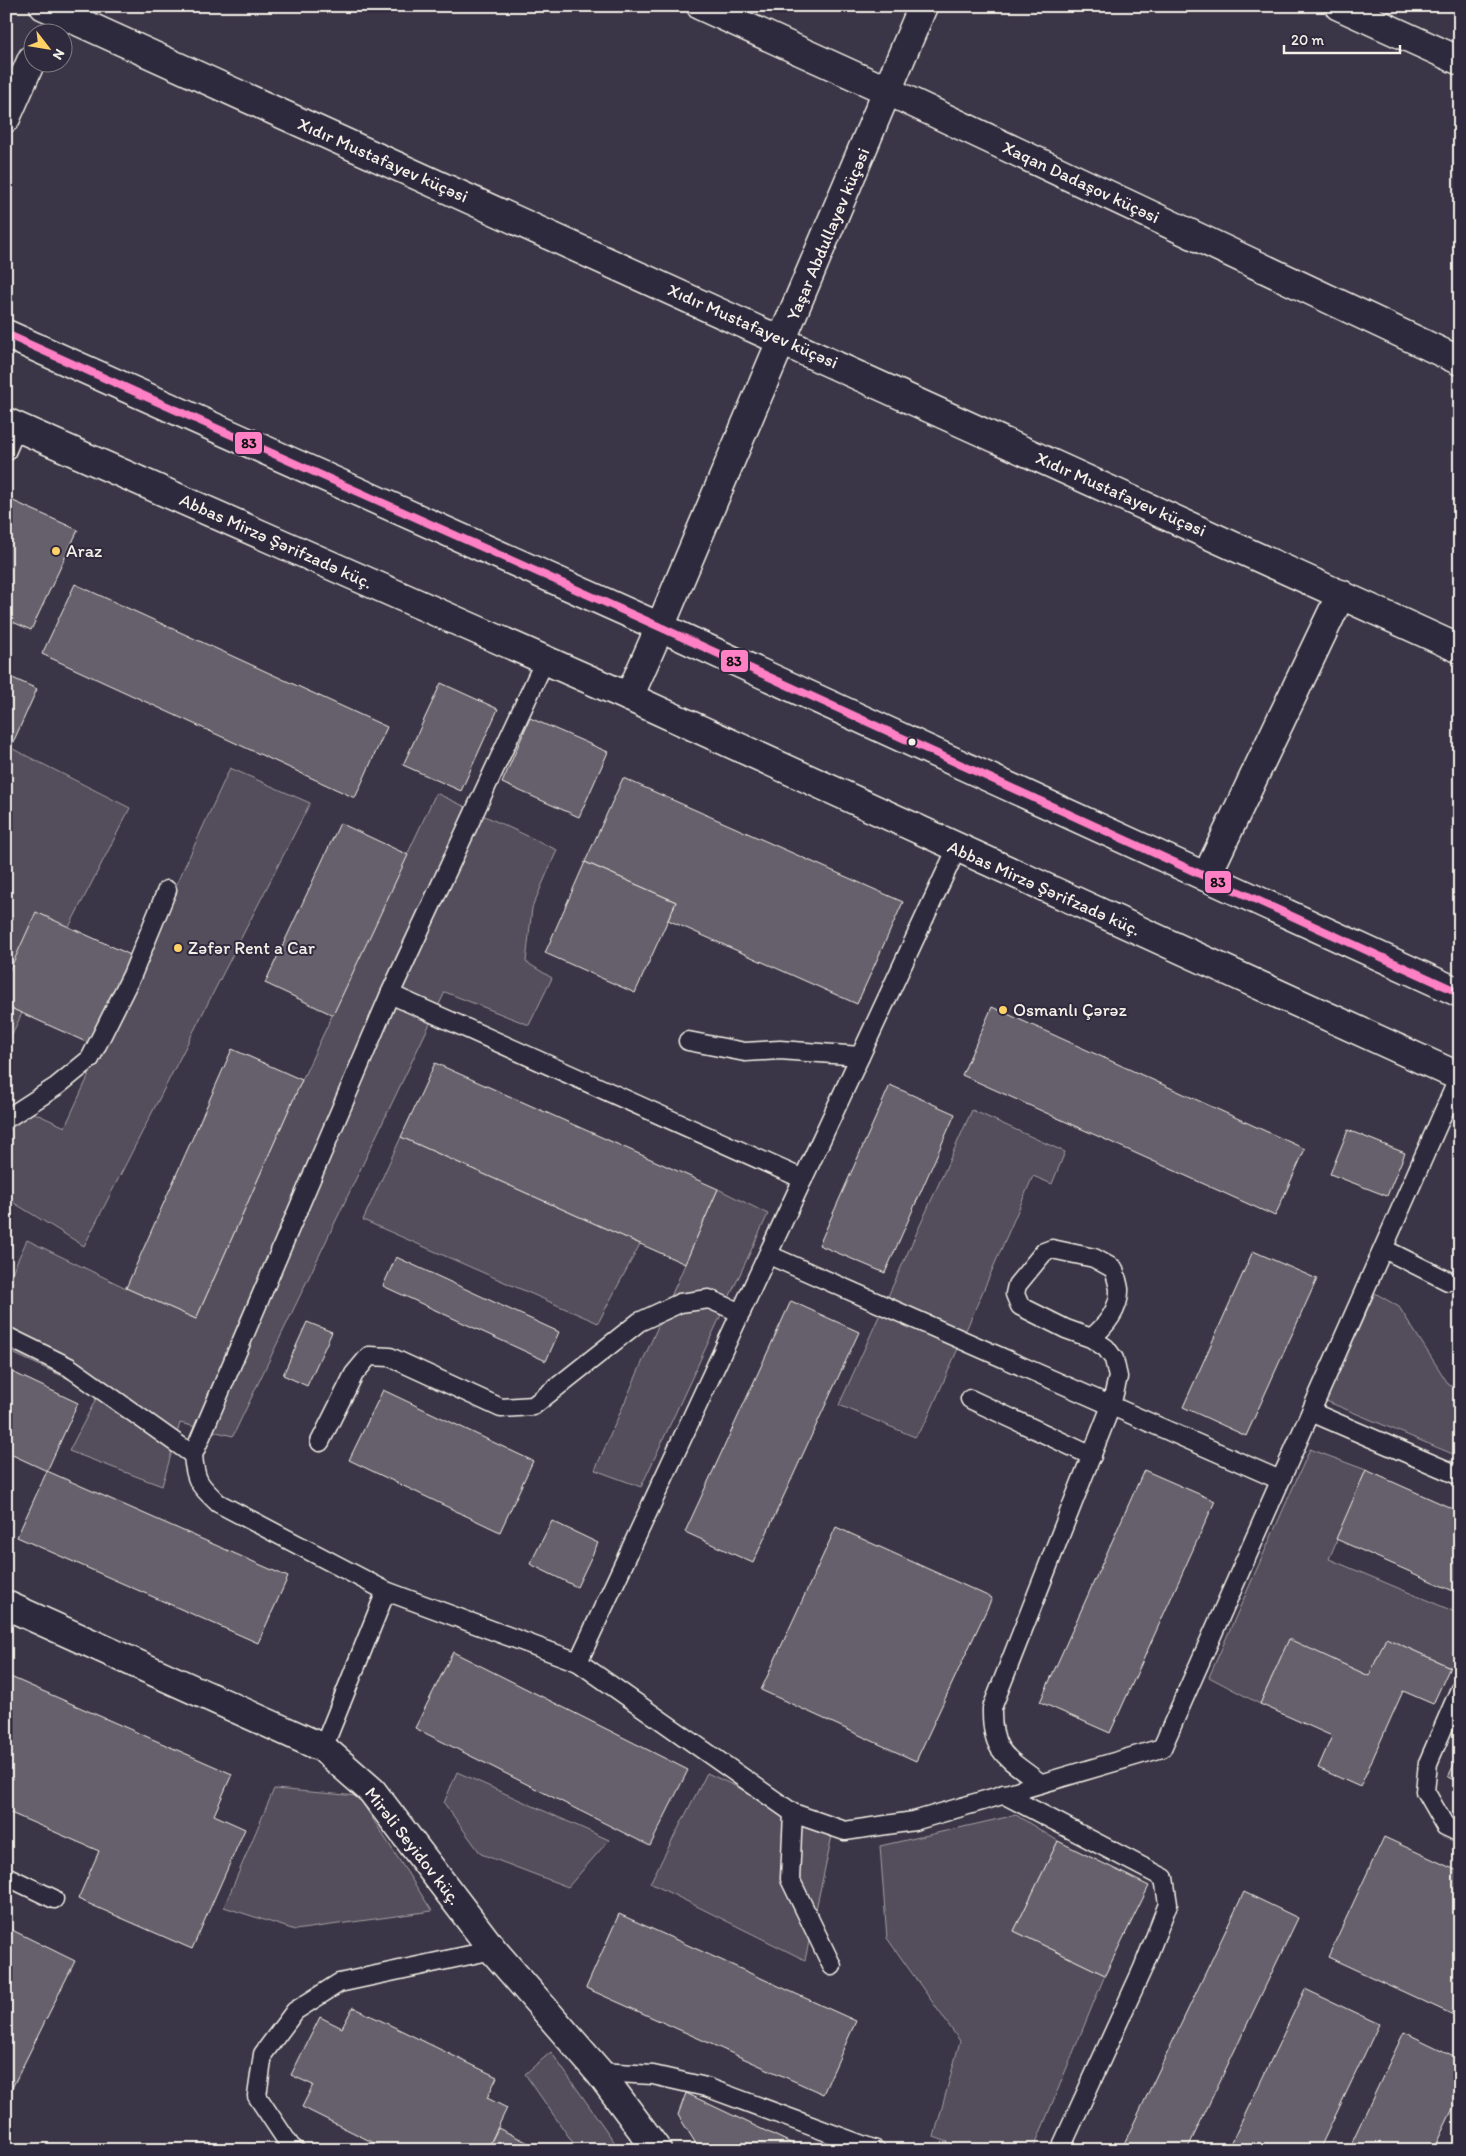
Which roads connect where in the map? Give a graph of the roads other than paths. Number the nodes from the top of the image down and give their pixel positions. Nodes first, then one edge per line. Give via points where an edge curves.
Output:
1 (701, 6) edge
2 (923, 6) edge
3 (1339, 6) edge
4 (50, 14) edge
5 (1460, 61) edge
6 (26, 72) edge
7 (888, 91) junction
8 (6, 118) edge
9 (6, 334) edge
10 (783, 340) junction
11 (1460, 361) edge
12 (12, 424) edge
13 (6, 452) edge
14 (1341, 594) junction
15 (660, 627) junction
16 (1460, 649) edge
17 (546, 660) junction
18 (629, 697) junction
19 (957, 848) junction
20 (1206, 877) junction
21 (167, 890) dead end
22 (1460, 993) edge
23 (390, 994) junction
24 (688, 1041) dead end
25 (860, 1056) junction
26 (1459, 1077) edge
27 (6, 1118) edge
28 (803, 1179) junction
29 (1384, 1249) junction
30 (768, 1255) junction
31 (1448, 1281) dead end
32 (741, 1313) junction
33 (6, 1336) edge
34 (1091, 1338) junction
35 (970, 1399) dead end
36 (1111, 1406) junction
37 (1311, 1412) junction
38 (320, 1442) dead end
39 (193, 1455) junction
40 (1092, 1456) junction
41 (1460, 1476) edge
42 (1280, 1480) junction
43 (386, 1591) junction
44 (6, 1605) edge
45 (578, 1662) junction
46 (1460, 1689) edge
47 (323, 1748) junction
48 (1040, 1783) junction
49 (1003, 1794) junction
50 (793, 1812) junction
51 (1460, 1833) edge
52 (6, 1876) edge
53 (54, 1899) dead end
54 (493, 1950) junction
55 (832, 1966) dead end
56 (599, 2072) junction
57 (295, 2150) edge
58 (657, 2150) edge
59 (876, 2150) edge
60 (1060, 2150) edge

1 - 7 street, Xaqan Dadaşov küçəsi
2 - 7 street, Yaşar Abdullayev küçəsi
3 - 5 street
4 - 10 street, Xıdır Mustafayev küçəsi
6 - 8 street
7 - 10 street, Yaşar Abdullayev küçəsi
7 - 11 street, Xaqan Dadaşov küçəsi
9 - 15 street
10 - 14 street, Xıdır Mustafayev küçəsi
10 - 15 street, Yaşar Abdullayev küçəsi
12 - 13 lane
12 - 17 street, Abbas Mirzə Şərifzadə küç.
14 - 16 street, Xıdır Mustafayev küçəsi
14 - 20 street
15 - 18 street, Yaşar Abdullayev küçəsi
15 - 20 street
17 - 18 street, Abbas Mirzə Şərifzadə küç.
17 - 23 lane
18 - 19 street, Abbas Mirzə Şərifzadə küç.
19 - 25 lane
19 - 26 street, Abbas Mirzə Şərifzadə küç.
20 - 22 street
21 - 27 lane via 132,975 90,1059 58,1086
23 - 28 lane
23 - 39 lane
24 - 25 lane via 745,1052 780,1050
25 - 28 lane
26 - 29 lane
28 - 30 lane
29 - 31 lane
29 - 37 lane
30 - 32 lane
30 - 36 lane
32 - 38 lane via 709,1299 680,1304 638,1322 533,1406 500,1408 390,1357 369,1356 354,1374
32 - 45 lane
33 - 39 lane via 69,1367
34 - 34 lane via 1104,1327 1112,1314 1119,1291 1114,1269 1094,1258 1052,1249 1044,1252 1017,1285 1015,1294 1020,1306
34 - 36 lane via 1114,1358 1118,1377
35 - 40 lane
36 - 40 lane
36 - 42 lane
37 - 41 lane
37 - 42 lane
39 - 43 lane via 194,1475 218,1503
40 - 48 lane via 992,1708 991,1730 1001,1753
42 - 48 lane via 1162,1748
43 - 45 lane
43 - 47 lane
44 - 47 street, Mirəli Seyidov küç.
45 - 50 lane
46 - 51 lane via 1428,1763 1425,1791 1445,1826
47 - 54 street, Mirəli Seyidov küç. via 372,1791
48 - 49 lane
49 - 50 lane via 914,1821 845,1831
49 - 60 lane via 1164,1878 1168,1904 1139,1977
50 - 55 lane via 790,1879
52 - 53 lane
54 - 56 street, Mirəli Seyidov küç.
54 - 57 lane via 339,1983 295,2011 263,2054 257,2096
56 - 58 street, Mirəli Seyidov küç.
56 - 59 lane via 653,2074 706,2087

